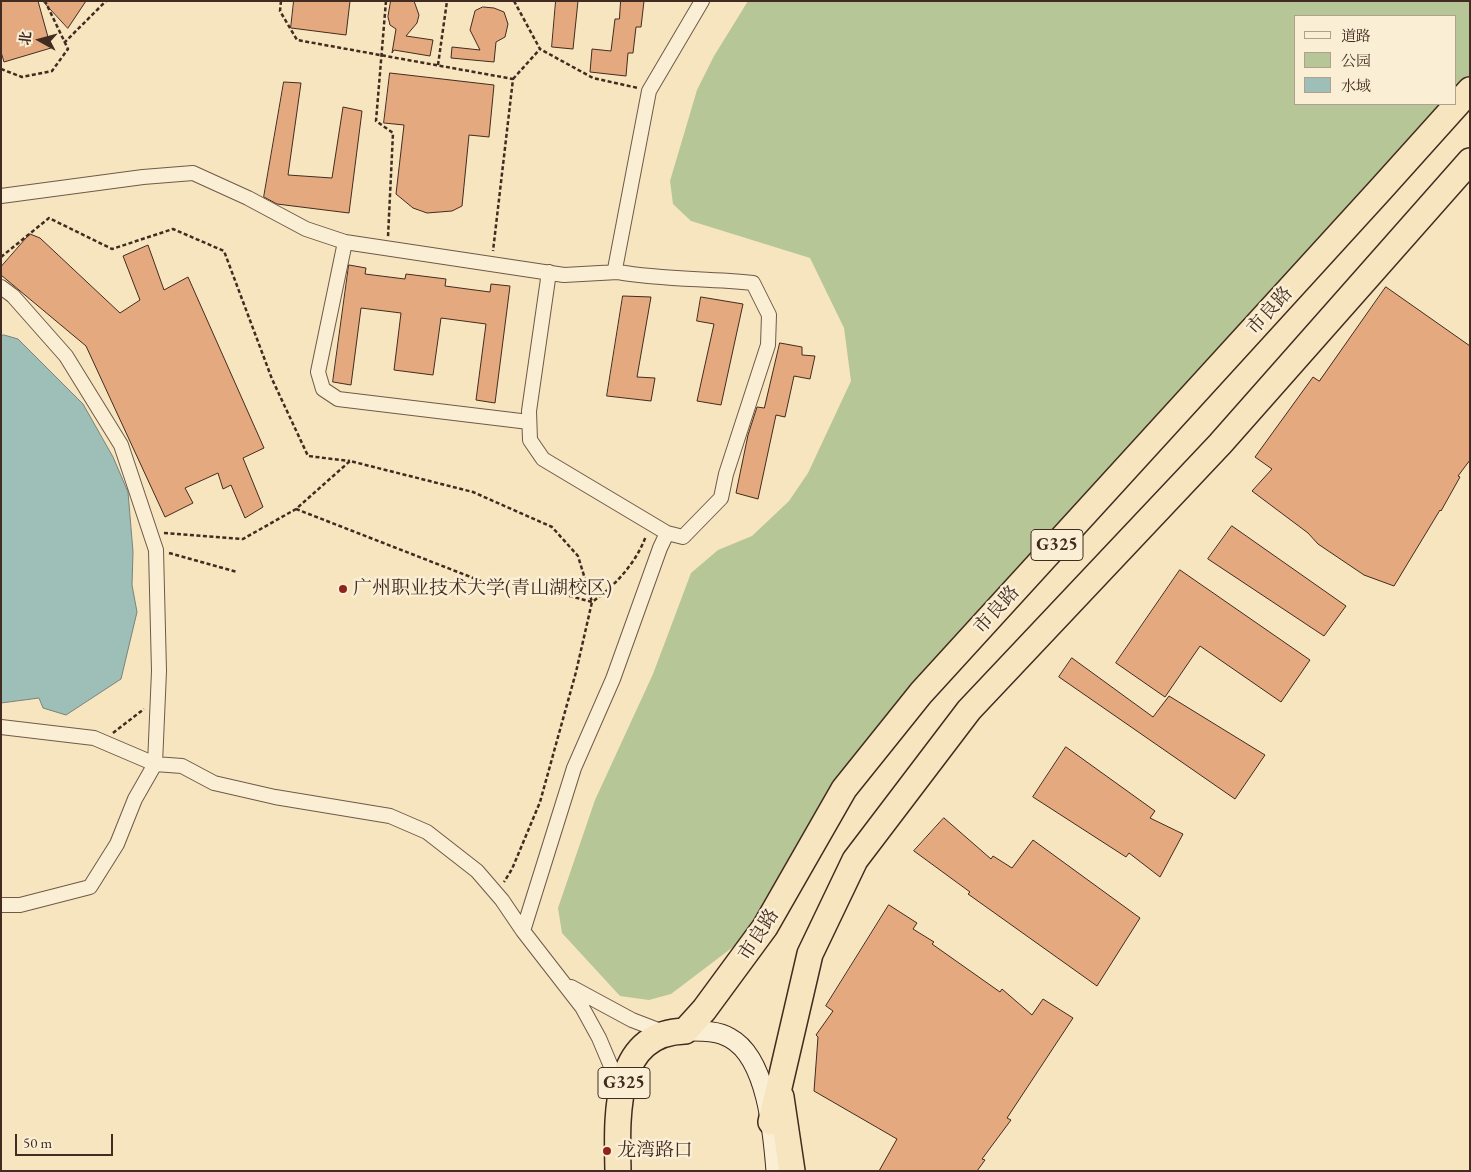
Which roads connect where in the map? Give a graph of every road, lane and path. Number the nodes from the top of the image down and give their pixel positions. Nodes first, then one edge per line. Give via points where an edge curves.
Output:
1 (45, 1) edge
2 (106, 1) edge
3 (281, 1) edge
4 (386, 1) edge
5 (447, 1) edge
6 (514, 1) edge
7 (702, 1) edge
8 (64, 43) junction
9 (540, 49) junction
10 (382, 54) junction
11 (438, 65) junction
12 (1, 69) edge
13 (513, 79) junction
14 (1470, 90) edge
15 (649, 91) junction
16 (1470, 161) edge
17 (1, 196) edge
18 (345, 242) junction
19 (387, 248) junction
20 (1, 257) edge
21 (491, 264) junction
22 (549, 272) junction
23 (618, 272) junction
24 (1, 287) edge
25 (529, 422) junction
26 (350, 461) junction
27 (296, 509) junction
28 (650, 523) junction
29 (150, 532) junction
30 (667, 532) junction
31 (156, 550) junction
32 (237, 572) dead end
33 (592, 602) junction
34 (158, 699) junction
35 (1, 727) edge
36 (101, 742) junction
37 (155, 764) junction
38 (496, 893) junction
39 (1, 905) edge
40 (523, 931) junction
41 (564, 983) junction
42 (675, 1032) junction
43 (779, 1082) junction
44 (621, 1090) junction
45 (771, 1122) junction
46 (618, 1171) edge
47 (776, 1171) edge
48 (792, 1171) edge

1 - 8 path
2 - 8 path
3 - 10 path via 280,10 297,40
4 - 10 path
5 - 11 path
6 - 9 path
7 - 15 street
8 - 12 path via 68,49 52,71 22,77
9 - 13 path
9 - 15 path via 593,78
10 - 11 path
10 - 19 path via 376,121 393,134
11 - 13 path
13 - 21 path
14 - 42 highway, 市良路 / G325 via 921,693 844,789 765,927 710,1004
15 - 23 street via 615,269
16 - 43 highway, G325 via 1220,444 969,710 855,860 810,954
17 - 18 street via 193,173 306,229
18 - 19 street
18 - 25 street via 318,372 323,389 338,399
19 - 21 street
20 - 26 path via 49,218 112,249 173,229 224,251 272,380 308,456
21 - 22 street
22 - 23 street via 564,275
22 - 25 street
23 - 30 street via 654,279 753,283 768,315 768,345 721,498 683,537
24 - 29 street via 13,296 66,356 121,445
25 - 28 street via 530,440 543,459
26 - 27 path
26 - 33 path via 473,492 552,527 578,556
27 - 29 path via 243,538
27 - 33 path via 499,588 511,580
28 - 30 street
28 - 33 path via 643,544 630,565 612,588
29 - 31 street
30 - 40 street via 614,678 574,768
31 - 32 path
31 - 34 street
33 - 38 path via 540,802 512,869
34 - 36 path
34 - 37 street
35 - 36 street via 60,733
36 - 37 street
37 - 38 street via 182,766 214,783 257,793 390,816 427,832 477,871
37 - 39 street via 135,799 117,844 90,887 20,905
38 - 40 street
40 - 41 street
41 - 42 street via 632,1020
41 - 44 street via 595,1030
42 - 44 highway, 市良路 / G325 via 652,1038 640,1049 629,1066
42 - 45 street via 718,1034 730,1037 740,1046 761,1082
43 - 45 highway
43 - 48 highway, G325
44 - 46 highway, 市良路 / G325 via 617,1130
45 - 47 street

